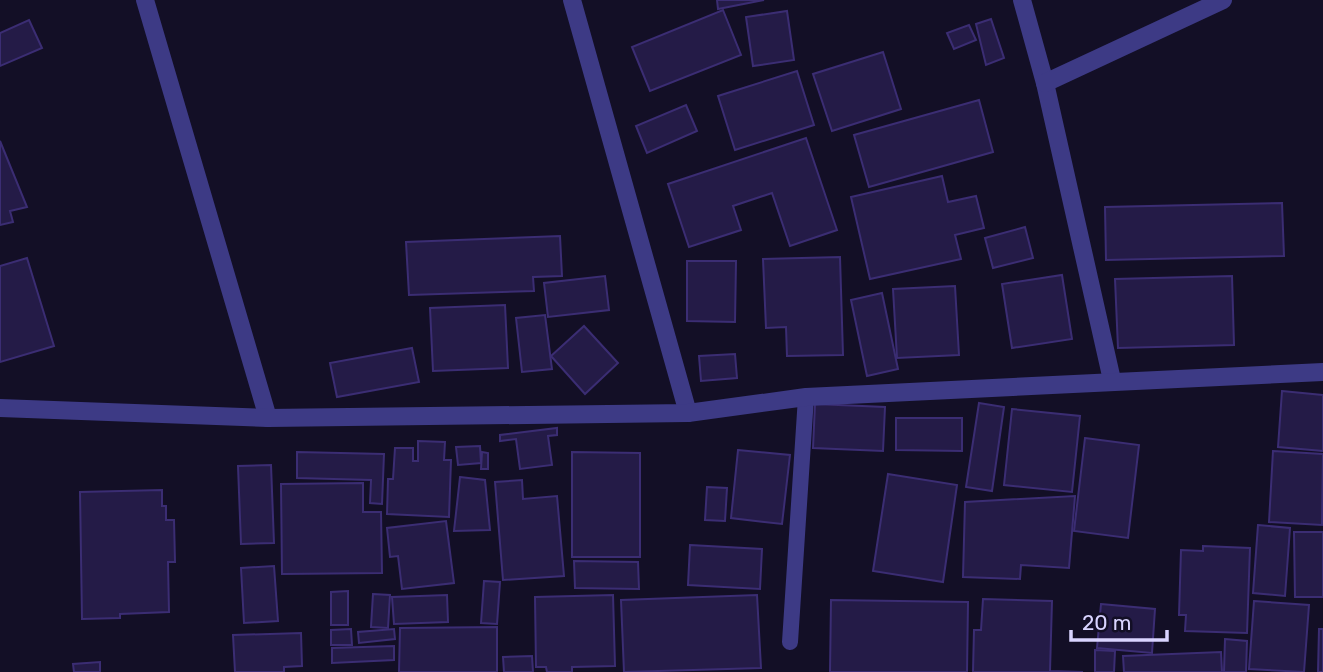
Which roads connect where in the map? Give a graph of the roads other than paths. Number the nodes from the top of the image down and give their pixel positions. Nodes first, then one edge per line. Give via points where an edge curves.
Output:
1 (145, 0) edge
2 (572, 0) edge
3 (1022, 0) edge
4 (1223, 0) edge
5 (1045, 83) junction
6 (1323, 372) edge
7 (1112, 380) junction
8 (806, 397) junction
9 (0, 408) edge
10 (688, 413) junction
11 (268, 418) junction
12 (790, 642) dead end

1 - 11 street
2 - 10 street
3 - 5 street
4 - 5 street
5 - 7 street
6 - 7 street
7 - 8 street
8 - 10 street
8 - 12 lane
9 - 11 street
10 - 11 street

